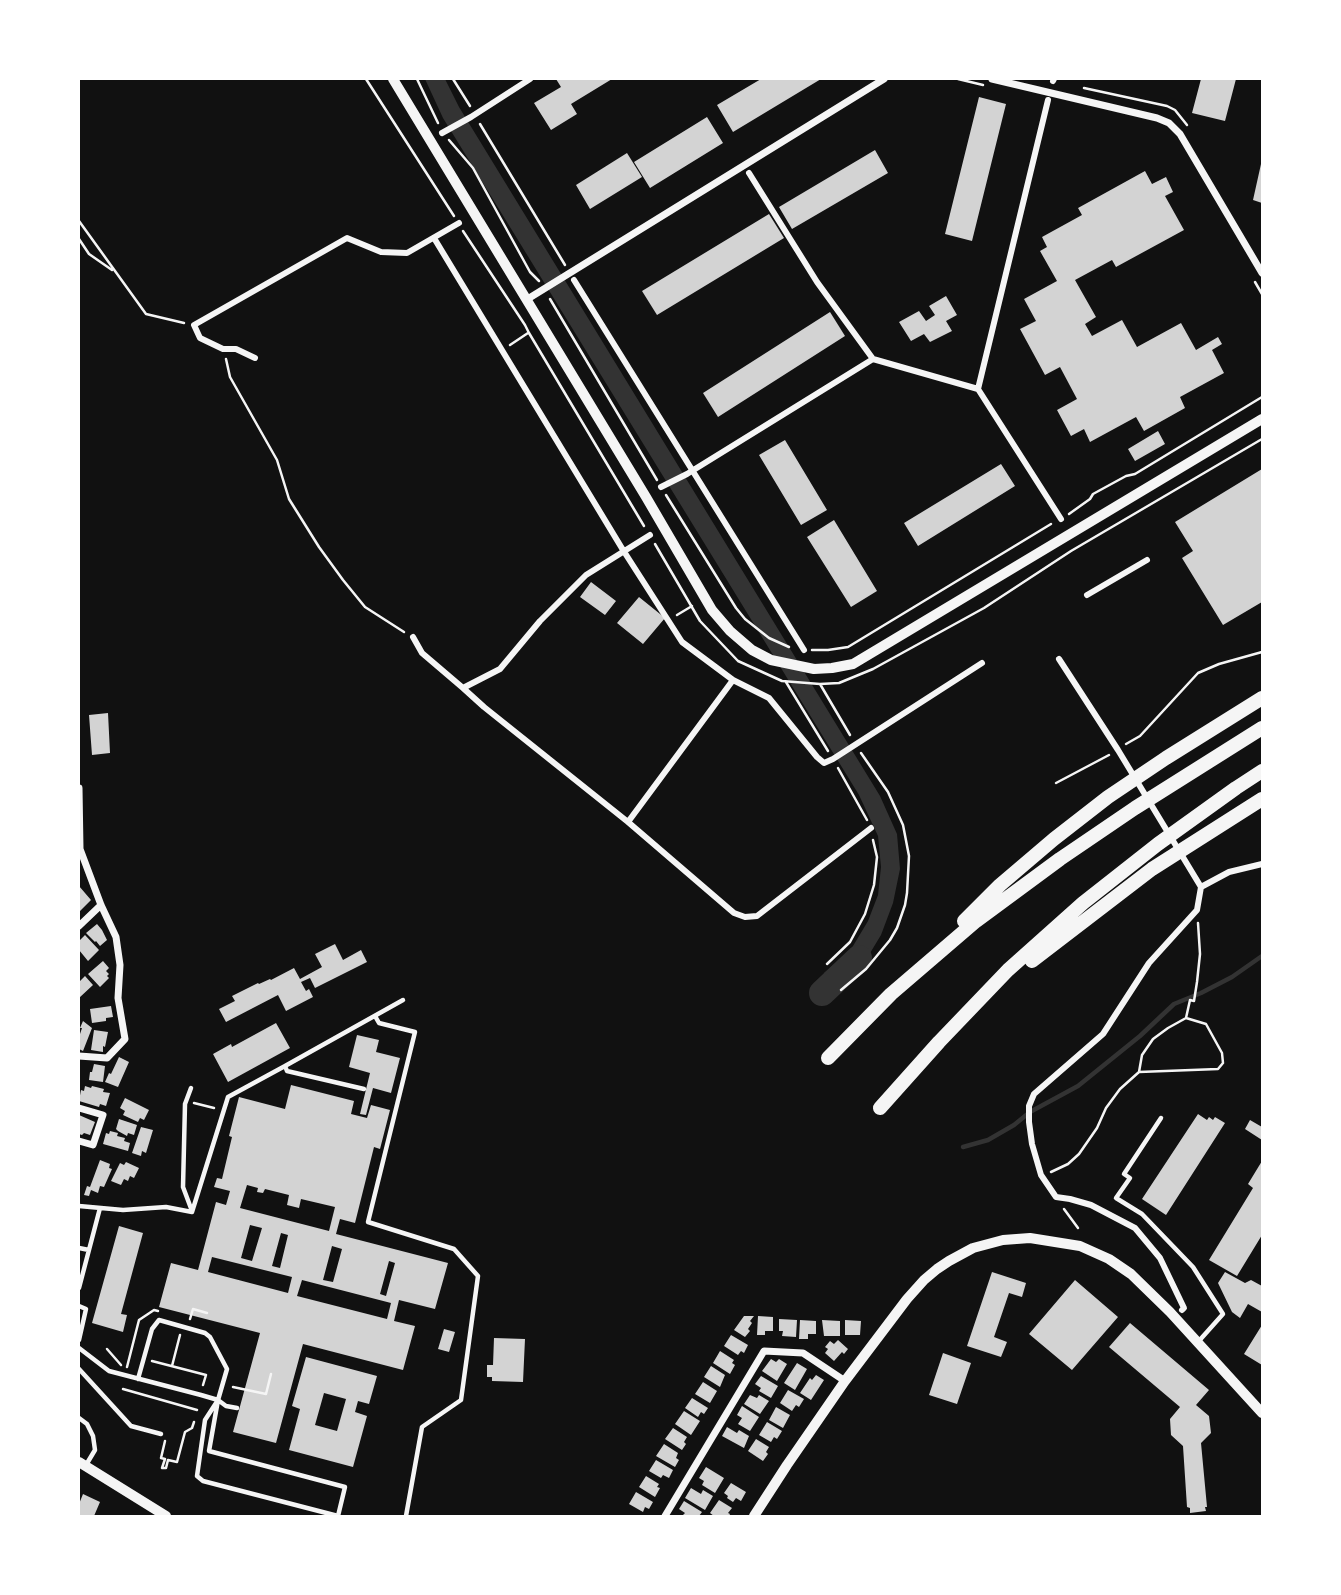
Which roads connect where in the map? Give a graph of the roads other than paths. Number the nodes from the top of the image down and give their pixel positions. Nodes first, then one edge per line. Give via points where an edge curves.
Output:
1 (393, 79) edge
2 (530, 79) edge
3 (884, 79) edge
4 (992, 79) edge
5 (1048, 100) dead end
6 (442, 133) road end
7 (749, 173) dead end
8 (458, 223) road end
9 (433, 238) junction
10 (1262, 273) edge
11 (570, 276) junction
12 (526, 300) junction
13 (255, 358) dead end
14 (873, 359) junction
15 (978, 389) junction
16 (1262, 419) edge
17 (690, 472) junction
18 (661, 488) road end
19 (1061, 519) road end
20 (650, 535) road end
21 (623, 550) junction
22 (1147, 560) dead end
23 (1087, 595) dead end
24 (413, 637) road end
25 (804, 650) road end
26 (1059, 659) dead end
27 (982, 663) dead end
28 (733, 680) junction
29 (463, 688) junction
30 (1262, 698) edge
31 (1262, 728) edge
32 (1262, 771) edge
33 (79, 788) edge
34 (1262, 799) edge
35 (628, 822) junction
36 (871, 828) road end
37 (1262, 864) edge
38 (1201, 887) junction
39 (101, 905) junction
40 (79, 926) edge
41 (891, 993) junction
42 (403, 1000) dead end
43 (375, 1016) junction
44 (939, 1042) junction
45 (79, 1055) edge
46 (828, 1058) dead end
47 (285, 1066) junction
48 (191, 1088) dead end
49 (364, 1089) dead end
50 (79, 1108) edge
51 (880, 1108) dead end
52 (1161, 1118) dead end
53 (79, 1141) edge
54 (79, 1206) edge
55 (100, 1208) junction
56 (192, 1212) junction
57 (79, 1248) edge
58 (89, 1250) junction
59 (79, 1288) edge
60 (79, 1306) edge
61 (1182, 1310) dead end
62 (79, 1340) edge
63 (1198, 1343) junction
64 (79, 1348) edge
65 (79, 1369) edge
66 (138, 1379) junction
67 (845, 1381) junction
68 (218, 1400) junction
69 (237, 1408) dead end
70 (1262, 1413) edge
71 (79, 1418) edge
72 (161, 1434) road end
73 (201, 1449) junction
74 (209, 1451) junction
75 (82, 1464) edge
76 (165, 1516) edge
77 (406, 1516) edge
78 (665, 1516) edge
79 (754, 1516) edge

1 - 12 street
2 - 6 street
3 - 11 street
4 - 10 street via 1169,122
5 - 15 street
7 - 14 street via 817,282
8 - 9 street
9 - 13 street via 407,253 381,251 347,238 194,325 200,338
9 - 21 street
11 - 12 street
11 - 17 street
12 - 16 street via 712,610 752,650 771,660 814,669 853,664
14 - 15 street
14 - 17 street
15 - 19 street
17 - 18 street
17 - 25 street
20 - 21 street
21 - 28 street via 682,642
21 - 29 street via 586,575 500,669
22 - 23 street
24 - 29 street via 422,653
26 - 38 street
27 - 28 street via 824,762 769,698
28 - 35 street
29 - 35 street
30 - 41 highway via 1108,797 1054,839 1000,885
31 - 41 highway via 1060,859 976,921
32 - 44 highway via 1083,903 1008,970
33 - 39 street via 80,849
34 - 44 highway via 1104,905
35 - 36 street via 734,913 745,917 757,916
37 - 38 street via 1229,872
38 - 61 street via 1197,910 1149,963 1103,1034 1034,1094 1029,1106 1032,1144 1041,1175 1056,1197 1091,1205 1135,1228 1160,1258
39 - 40 street
39 - 45 street via 116,937 125,1039 107,1058
41 - 46 highway
42 - 43 lane
43 - 47 lane
43 - 77 lane via 379,1023 415,1032 369,1222 454,1249 478,1276 461,1400 422,1427
44 - 51 highway
47 - 49 lane via 287,1071
47 - 56 lane via 228,1097
48 - 56 lane via 185,1104 183,1187
50 - 53 street via 103,1115 93,1145
52 - 63 lane via 1124,1174 1130,1178 1116,1198 1142,1214 1193,1267 1223,1314
54 - 55 lane
55 - 56 lane via 166,1207
55 - 58 lane
57 - 58 lane
58 - 59 lane
60 - 62 lane via 86,1308
63 - 67 street via 1131,1274 1109,1259 1061,1242 1003,1240 973,1248 937,1269 892,1317
63 - 70 street
64 - 66 lane via 109,1371
65 - 72 lane via 131,1426
66 - 68 lane
66 - 68 lane via 156,1323 183,1326 210,1336 224,1360 227,1369
67 - 78 street via 803,1353 764,1351
67 - 79 street
68 - 69 lane
68 - 73 lane via 205,1420
68 - 74 lane
71 - 75 lane via 93,1436 95,1450
73 - 74 lane
73 - 74 lane via 197,1476 203,1481 338,1516 345,1487
75 - 76 street

